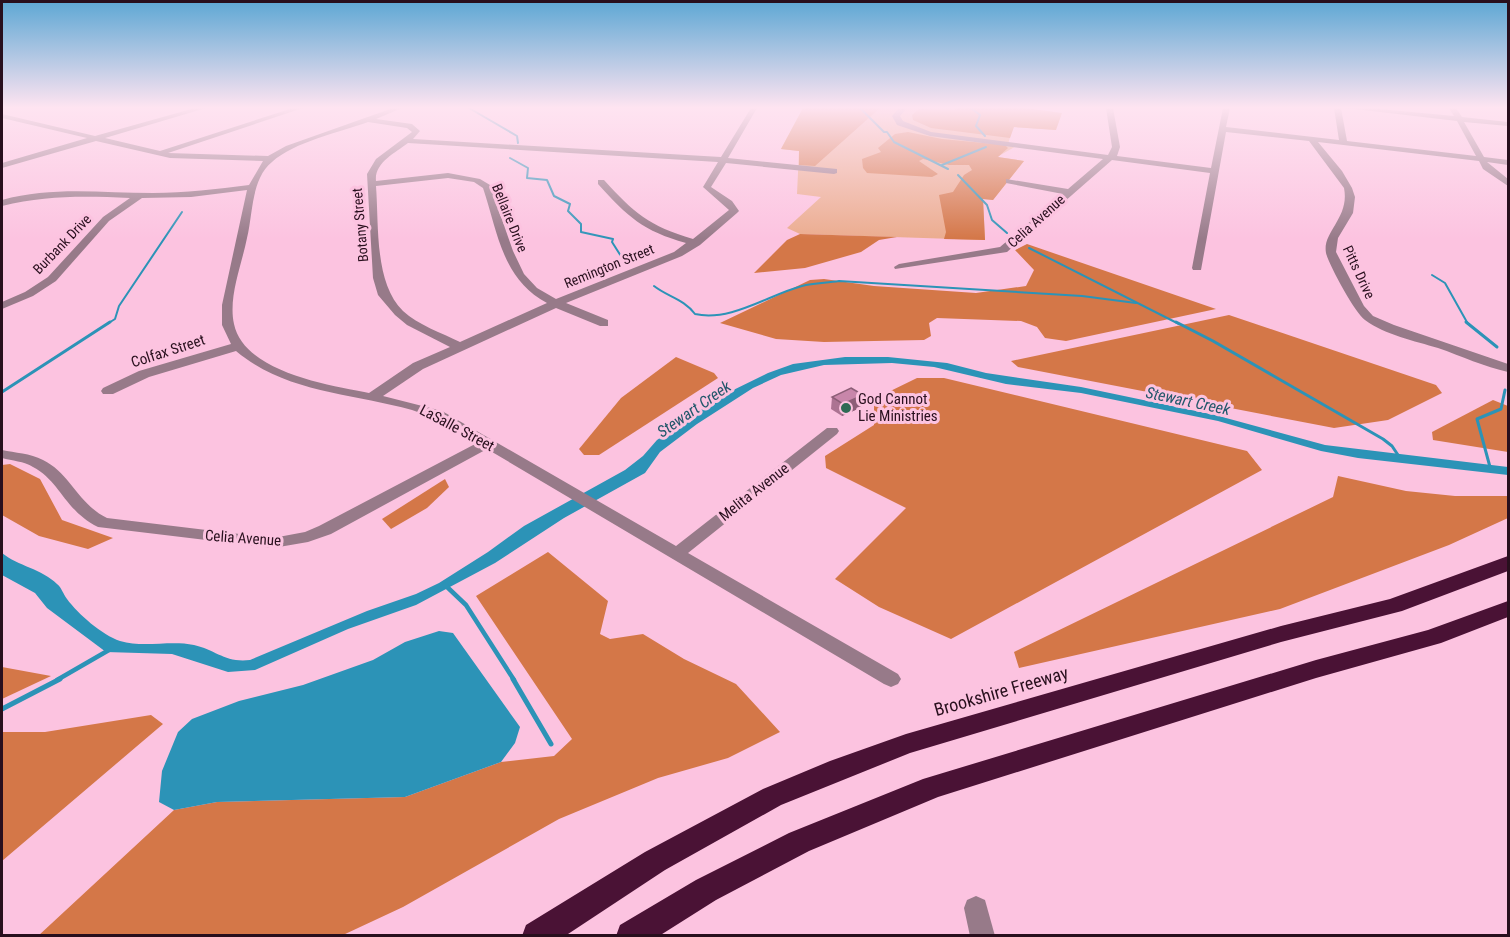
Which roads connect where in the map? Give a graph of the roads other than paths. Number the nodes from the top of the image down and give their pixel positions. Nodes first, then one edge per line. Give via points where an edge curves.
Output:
1 (50, 152) edge
2 (149, 152) edge
3 (165, 152) edge
4 (285, 152) edge
5 (390, 152) edge
6 (586, 152) edge
7 (729, 152) edge
8 (1070, 152) edge
9 (1114, 152) edge
10 (1218, 152) edge
11 (1321, 152) edge
12 (1418, 152) edge
13 (1476, 152) edge
14 (158, 154) junction
15 (1112, 157) junction
16 (270, 159) junction
17 (1480, 159) junction
18 (724, 160) junction
19 (1509, 162) edge
20 (2, 165) edge
21 (834, 171) dead end
22 (1215, 171) junction
23 (1009, 181) dead end
24 (601, 182) dead end
25 (1509, 183) edge
26 (371, 184) junction
27 (254, 187) junction
28 (1069, 192) junction
29 (141, 195) junction
30 (2, 203) edge
31 (696, 243) junction
32 (899, 267) dead end
33 (1197, 268) dead end
34 (558, 303) junction
35 (2, 306) edge
36 (604, 323) dead end
37 (239, 346) junction
38 (460, 347) junction
39 (1509, 368) edge
40 (108, 391) dead end
41 (372, 397) junction
42 (832, 431) dead end
43 (488, 443) junction
44 (2, 454) edge
45 (676, 554) junction
46 (1509, 562) edge
47 (1509, 609) edge
48 (891, 679) dead end
49 (976, 908) dead end
50 (537, 936) edge
51 (630, 936) edge
52 (983, 936) edge

1 - 20 street
2 - 14 street
3 - 14 street
4 - 16 street
5 - 26 street, Botany Street via 374,166
6 - 18 street
7 - 18 street, Remington Street
8 - 15 street
9 - 15 street
10 - 22 street
11 - 39 street, Pitts Drive via 1348,188 1348,213 1331,252 1359,308 1390,328
12 - 17 street
13 - 17 street
14 - 16 street
15 - 22 street
15 - 28 street, Celia Avenue
16 - 27 street via 261,168
17 - 19 street
17 - 25 street
18 - 21 street
18 - 31 street, Remington Street via 707,187 734,211
22 - 33 street
23 - 28 street
24 - 31 street via 629,213 664,234
26 - 34 street, Bellaire Drive via 446,176 481,182 487,187 520,276 535,291
26 - 38 street, Botany Street via 378,279 384,295 411,322
27 - 29 street
27 - 37 street via 228,309 230,330
28 - 32 street, Celia Avenue via 1003,250
29 - 30 street via 59,191
29 - 35 street, Burbank Drive via 106,219 52,279
31 - 34 street, Remington Street via 663,261
34 - 36 street, Bellaire Drive
34 - 38 street, Remington Street
37 - 40 street, Colfax Street via 144,374
37 - 41 street, LaSalle Street via 261,364 290,378
38 - 41 street, Remington Street via 400,376
41 - 43 street, LaSalle Street via 422,407
42 - 45 street, Melita Avenue
43 - 44 street, Celia Avenue via 325,530 273,543 104,523 85,514 49,470 33,461
43 - 45 street, LaSalle Street
45 - 48 street, LaSalle Street
46 - 50 highway, Brookshire Freeway via 1394,606 1281,634 938,735 839,769 772,797 655,861
47 - 51 highway via 1433,637 932,787 799,842 706,890
49 - 52 street

